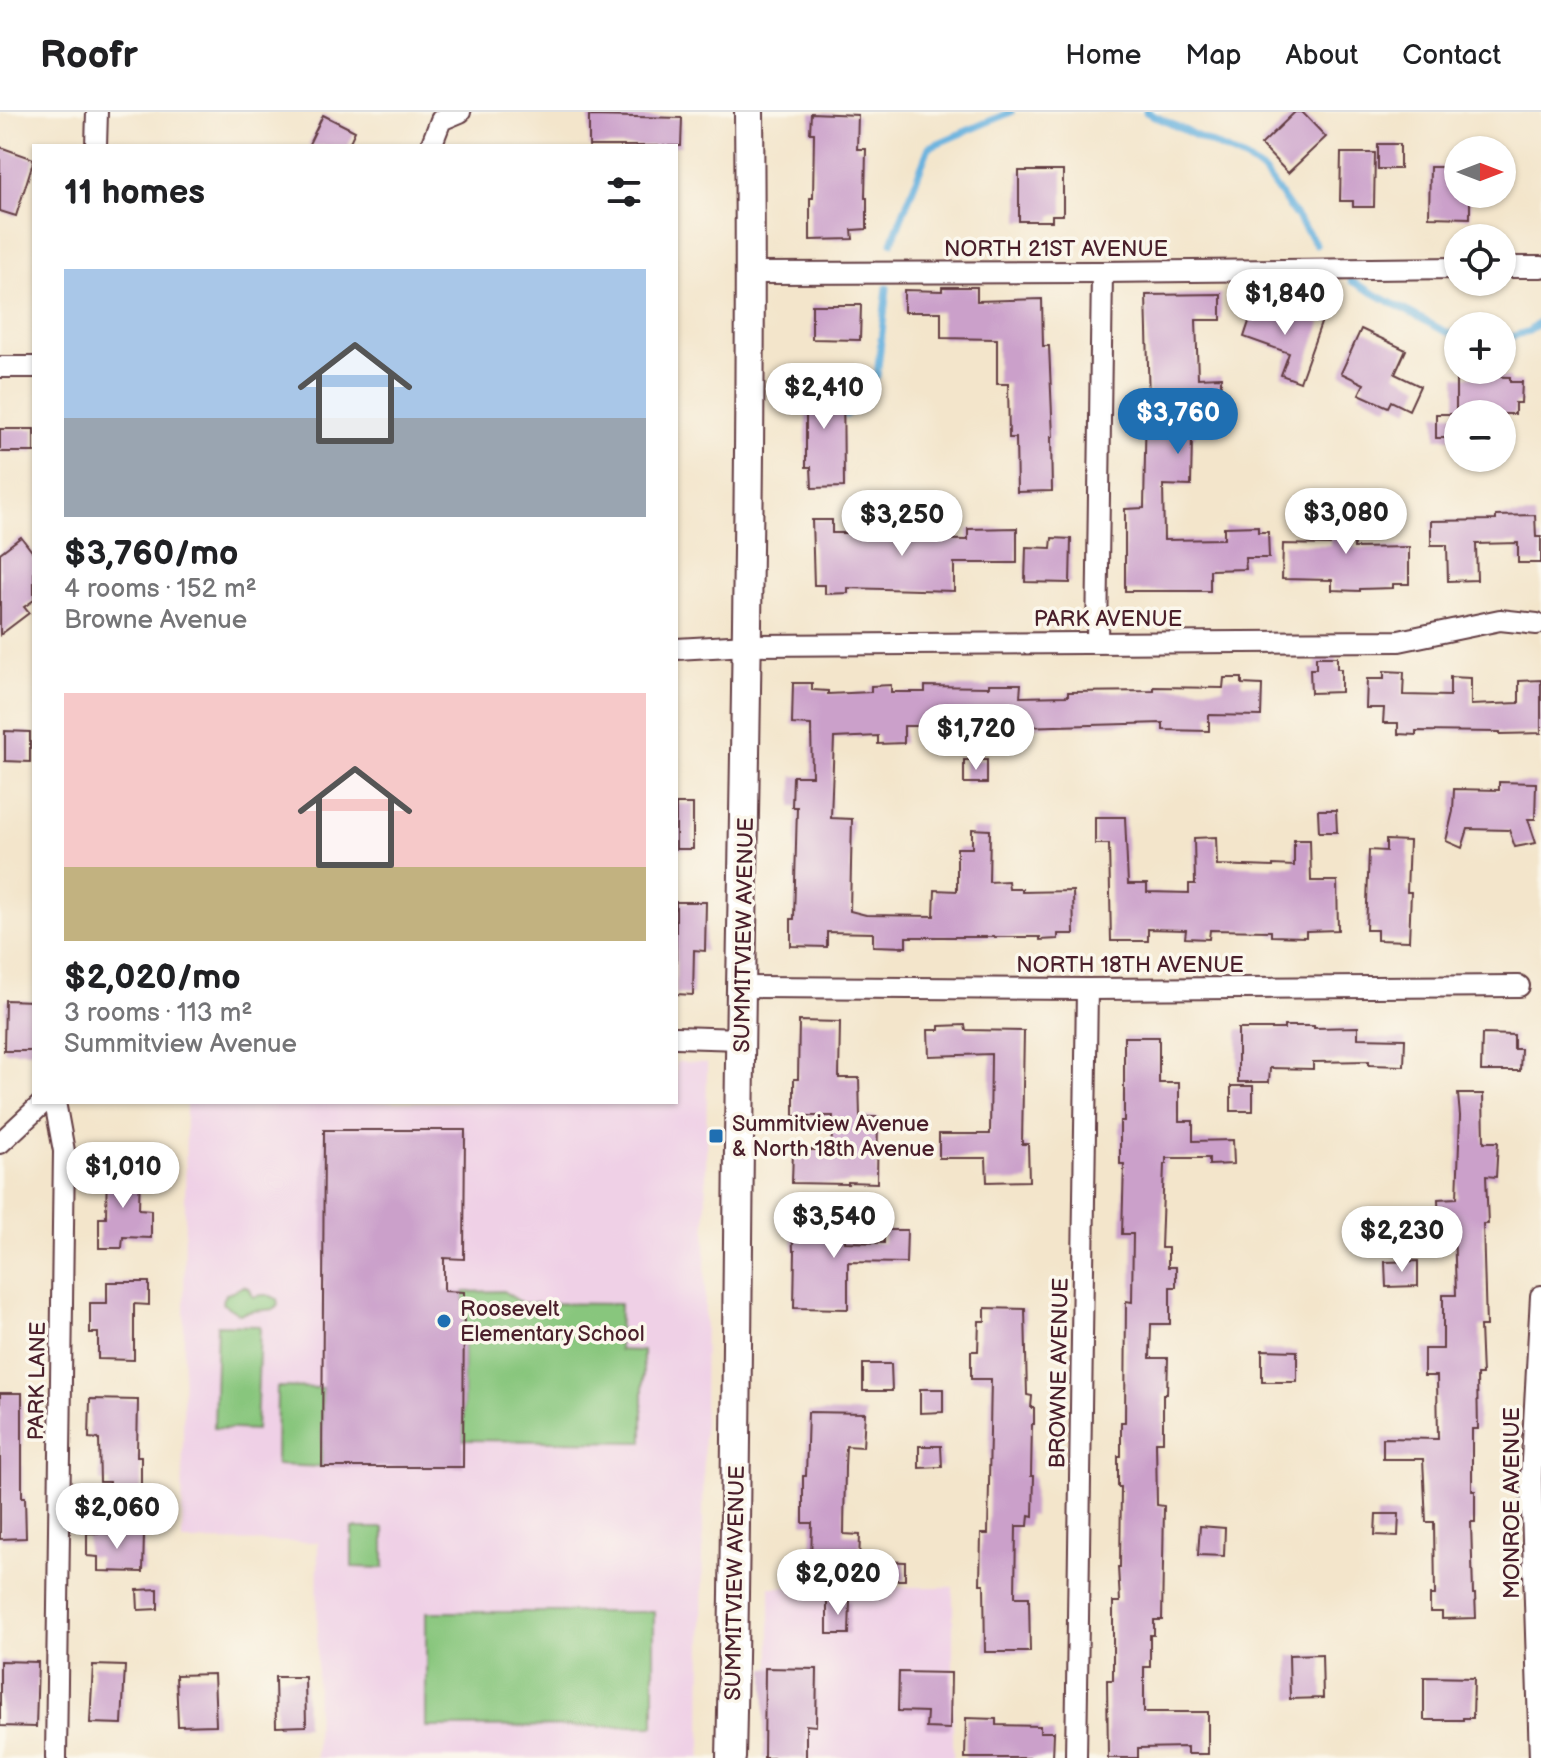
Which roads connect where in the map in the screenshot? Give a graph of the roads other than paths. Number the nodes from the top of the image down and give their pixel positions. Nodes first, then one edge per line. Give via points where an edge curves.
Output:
1 (97, 112) edge
2 (460, 112) edge
3 (749, 112) edge
4 (96, 144) edge
5 (432, 144) edge
6 (1516, 267) edge
7 (1541, 267) edge
8 (1444, 268) edge
9 (1102, 272) junction
10 (750, 273) junction
11 (0, 367) edge
12 (32, 367) edge
13 (1537, 624) dead end
14 (1097, 642) junction
15 (748, 645) junction
16 (678, 649) edge
17 (1519, 986) dead end
18 (741, 987) junction
19 (1087, 989) junction
20 (678, 1037) edge
21 (741, 1039) junction
22 (42, 1104) edge
23 (55, 1104) edge
24 (0, 1143) edge
25 (1541, 1296) edge
26 (56, 1758) edge
27 (731, 1758) edge
28 (1076, 1758) edge
29 (1540, 1758) edge

1 - 4 street
2 - 5 street via 441,120
3 - 10 main road, SUMMITVIEW AVENUE
6 - 7 street
8 - 9 street, NORTH 21ST AVENUE
9 - 10 street, NORTH 21ST AVENUE
9 - 14 street
10 - 15 main road, SUMMITVIEW AVENUE
11 - 12 street
13 - 14 street, PARK AVENUE via 1500,620 1399,641
14 - 15 street, PARK AVENUE
15 - 16 street, PARK AVENUE
15 - 18 main road, SUMMITVIEW AVENUE
17 - 19 street, NORTH 18TH AVENUE
18 - 19 street, NORTH 18TH AVENUE
18 - 21 main road, SUMMITVIEW AVENUE
19 - 28 street, BROWNE AVENUE
20 - 21 street
21 - 27 main road, SUMMITVIEW AVENUE
22 - 24 street
23 - 26 street, PARK LANE via 64,1151
25 - 29 street, MONROE AVENUE via 1531,1478

